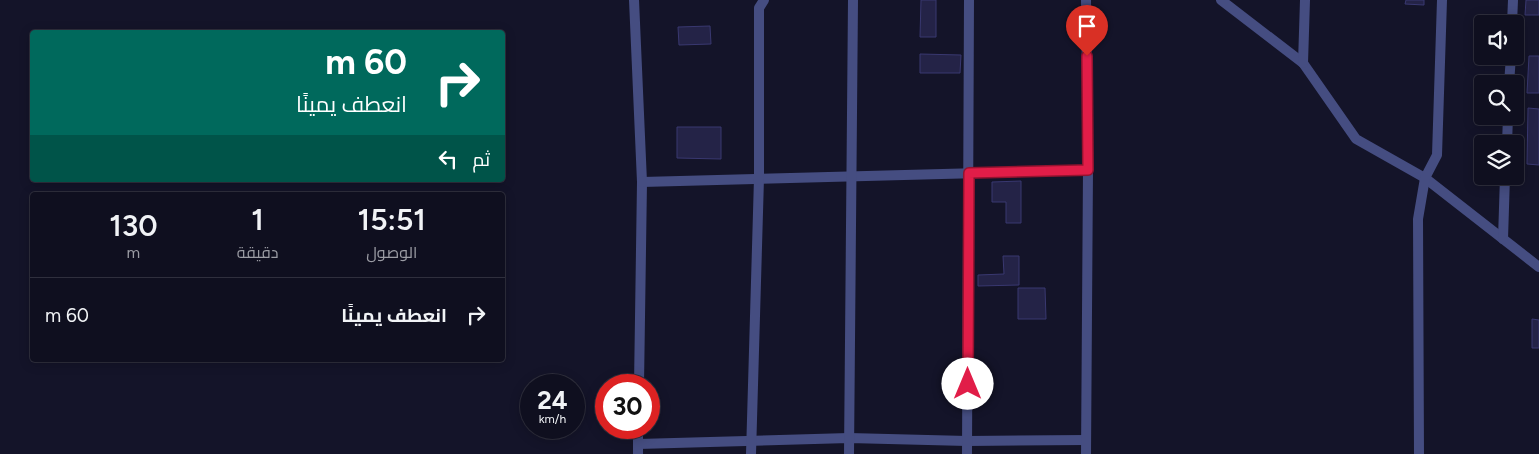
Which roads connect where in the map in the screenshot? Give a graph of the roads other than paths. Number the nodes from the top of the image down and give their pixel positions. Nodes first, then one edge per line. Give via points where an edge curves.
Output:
1 (634, 0) edge
2 (764, 0) edge
3 (853, 0) edge
4 (968, 0) edge
5 (1086, 0) edge
6 (1221, 0) edge
7 (1305, 0) edge
8 (1442, 0) edge
9 (1513, 0) edge
10 (1512, 15) edge
11 (1303, 63) junction
12 (1088, 170) junction
13 (969, 173) junction
14 (851, 176) junction
15 (759, 178) junction
16 (1425, 178) junction
17 (642, 182) junction
18 (1505, 185) edge
19 (1503, 239) junction
20 (1539, 267) edge
21 (639, 374) edge
22 (849, 438) junction
23 (1086, 440) junction
24 (752, 441) junction
25 (967, 441) junction
26 (638, 449) edge
27 (751, 454) edge
28 (849, 454) edge
29 (967, 454) edge
30 (1086, 454) edge
31 (1418, 454) edge

1 - 17 street
2 - 15 street via 760,8
3 - 14 street
4 - 13 street
5 - 12 street
6 - 11 street
7 - 11 street
8 - 16 street via 1437,156
9 - 10 street
11 - 16 street via 1356,139
12 - 13 street
12 - 23 street
13 - 14 street
13 - 25 street
14 - 15 street
14 - 22 street
15 - 17 street
15 - 24 street
16 - 19 street
16 - 31 street via 1418,219
17 - 21 street
18 - 19 street
19 - 20 street
22 - 24 street
22 - 25 street
22 - 28 street
23 - 25 street
23 - 30 street
24 - 26 street
24 - 27 street
25 - 29 street

